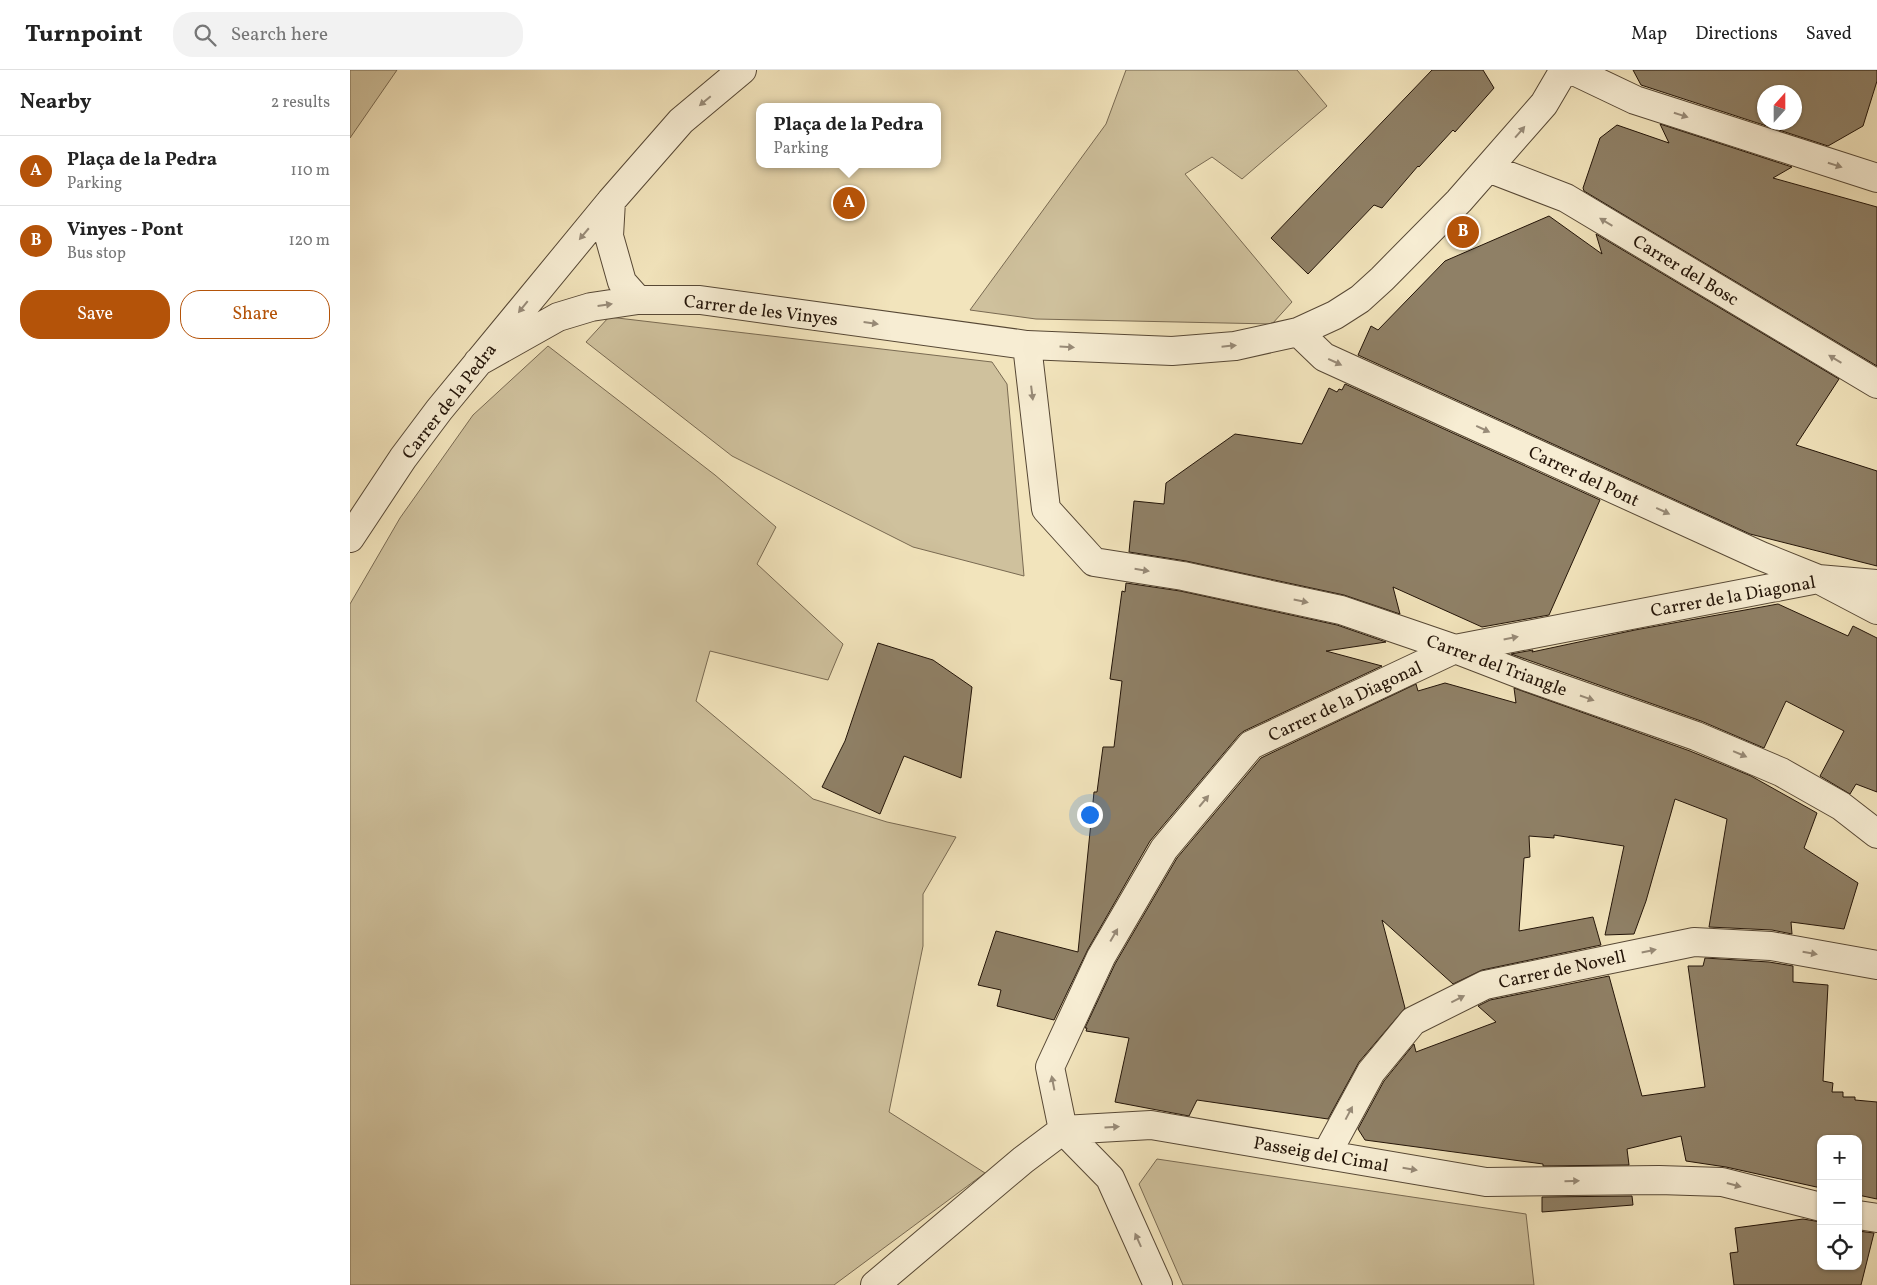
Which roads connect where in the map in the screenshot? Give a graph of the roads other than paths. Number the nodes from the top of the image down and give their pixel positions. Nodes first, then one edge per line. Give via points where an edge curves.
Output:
1 (742, 70) edge
2 (1564, 70) edge
3 (1572, 70) edge
4 (1488, 168) junction
5 (1876, 176) edge
6 (611, 202) junction
7 (554, 269) junction
8 (638, 300) junction
9 (558, 318) junction
10 (1298, 332) junction
11 (1027, 345) junction
12 (478, 362) junction
13 (1877, 384) edge
14 (350, 538) edge
15 (1818, 579) junction
16 (1877, 584) edge
17 (1877, 610) edge
18 (1455, 649) junction
19 (1877, 834) edge
20 (1877, 965) edge
21 (1063, 1130) junction
22 (1326, 1156) junction
23 (1817, 1206) edge
24 (1862, 1216) edge
25 (1877, 1218) edge
26 (875, 1285) edge
27 (1158, 1285) edge

1 -> 6 street, Carrer de la Pedra via 681,121
4 -> 2 street, Carrer de les Vinyes via 1544,104
3 -> 5 street via 1634,100
4 - 10 street, Carrer de les Vinyes via 1360,299
13 -> 4 street, Carrer del Bosc via 1566,198
6 -> 7 street, Carrer de la Pedra
6 - 8 street via 609,236 622,282
7 - 9 street via 552,296
7 -> 12 street, Carrer de la Pedra
9 -> 8 street, Carrer de les Vinyes via 591,307
8 -> 11 street, Carrer de les Vinyes via 700,300
9 - 12 street, Carrer de les Vinyes
11 -> 10 street, Carrer de les Vinyes via 1172,351 1235,346
10 -> 15 street, Carrer del Pont via 1324,357
11 -> 18 street, Carrer del Triangle via 1046,508 1094,562 1183,576 1342,610
12 - 14 street, Carrer de la Pedra via 403,458
15 - 16 street, Carrer de la Diagonal
15 - 17 street, Carrer del Pont
18 -> 15 street, Carrer de la Diagonal
18 -> 19 street, Carrer del Triangle via 1696,736 1781,772 1841,806
21 -> 18 street, Carrer de la Diagonal via 1050,1067 1101,957 1164,849 1251,745
22 -> 20 street, Carrer de Novell via 1371,1072 1414,1021 1485,985 1694,942 1771,946
21 -> 22 street, Passeig del Cimal via 1151,1125
21 - 26 street
27 -> 21 street via 1110,1178
22 -> 23 street, Passeig del Cimal via 1486,1182 1722,1182
24 - 25 street

